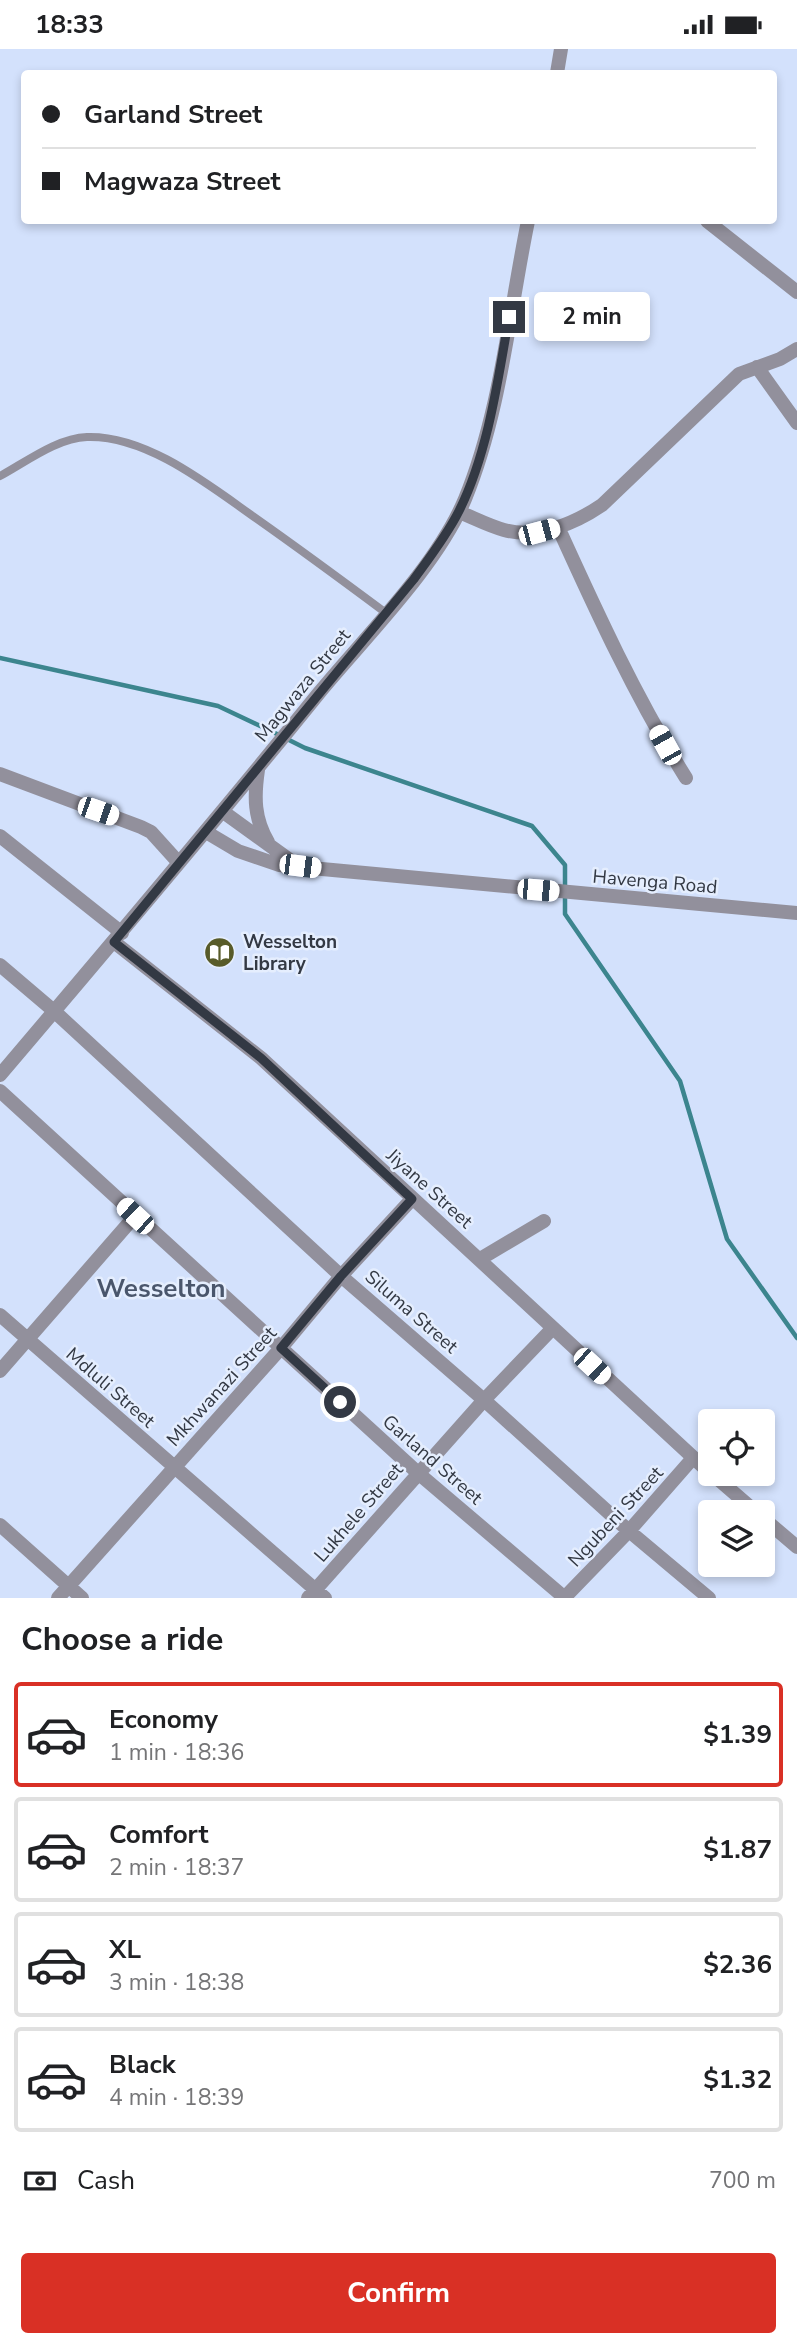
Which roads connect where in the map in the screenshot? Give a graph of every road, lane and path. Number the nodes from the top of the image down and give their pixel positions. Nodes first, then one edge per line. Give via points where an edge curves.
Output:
1 (561, 49) edge
2 (558, 70) edge
3 (527, 224) edge
4 (711, 224) edge
5 (797, 292) edge
6 (797, 349) edge
7 (757, 367) junction
8 (797, 423) edge
9 (0, 476) edge
10 (459, 512) junction
11 (558, 527) junction
12 (386, 613) junction
13 (258, 769) junction
14 (0, 774) edge
15 (686, 778) dead end
16 (222, 811) junction
17 (205, 832) junction
18 (0, 836) edge
19 (270, 846) junction
20 (179, 863) junction
21 (300, 866) junction
22 (797, 913) edge
23 (118, 937) junction
24 (0, 965) edge
25 (54, 1011) junction
26 (0, 1075) edge
27 (0, 1091) edge
28 (412, 1199) junction
29 (135, 1216) junction
30 (544, 1221) dead end
31 (480, 1259) junction
32 (341, 1276) junction
33 (0, 1315) edge
34 (552, 1329) junction
35 (27, 1340) junction
36 (281, 1348) junction
37 (0, 1371) edge
38 (484, 1400) junction
39 (693, 1458) junction
40 (698, 1462) edge
41 (175, 1467) junction
42 (418, 1473) junction
43 (726, 1486) edge
44 (742, 1500) edge
45 (0, 1525) edge
46 (775, 1528) edge
47 (629, 1531) junction
48 (797, 1547) edge
49 (69, 1586) junction
50 (316, 1595) edge
51 (58, 1598) edge
52 (82, 1598) edge
53 (564, 1598) edge
54 (709, 1598) edge

1 - 2 street
3 - 10 street, Magwaza Street via 496,391
4 - 5 street
6 - 7 street
7 - 8 street
7 - 11 street via 738,374 602,505
9 - 12 lane via 85,437 142,448 211,487
10 - 11 street via 506,531 539,532
10 - 12 street, Magwaza Street
11 - 15 street via 635,691
12 - 13 street, Magwaza Street
13 - 16 street, Magwaza Street
13 - 19 street via 255,808
14 - 20 street via 141,827
16 - 17 street, Magwaza Street
16 - 19 street, Havenga Road
17 - 20 street, Magwaza Street
17 - 21 street, Havenga Road via 258,860
18 - 23 street, Jiyane Street
19 - 21 street, Havenga Road
20 - 23 street, Magwaza Street
21 - 22 street, Havenga Road
23 - 25 street, Magwaza Street
23 - 28 street, Jiyane Street via 261,1058
24 - 25 street, Siluma Street
25 - 26 street, Magwaza Street
25 - 32 street, Siluma Street
27 - 29 street, Garland Street
28 - 31 street, Jiyane Street
28 - 32 street, Mkhwanazi Street
29 - 35 street
29 - 36 street, Garland Street
30 - 31 street
31 - 34 street, Jiyane Street
32 - 36 street, Mkhwanazi Street
32 - 38 street, Siluma Street
33 - 35 street, Mdluli Street
34 - 38 street, Lukhele Street
34 - 39 street, Jiyane Street
35 - 37 street
35 - 41 street, Mdluli Street
36 - 41 street, Mkhwanazi Street
36 - 42 street, Garland Street
38 - 42 street, Lukhele Street
38 - 47 street, Siluma Street
39 - 40 street, Jiyane Street
39 - 47 street, Ngubeni Street
41 - 49 street, Mkhwanazi Street
41 - 50 street, Mdluli Street
42 - 50 street, Lukhele Street
42 - 53 street, Garland Street
43 - 44 street, Jiyane Street
45 - 49 street
46 - 48 street
47 - 53 street, Ngubeni Street
47 - 54 street, Siluma Street
49 - 51 street, Mkhwanazi Street
49 - 52 street

